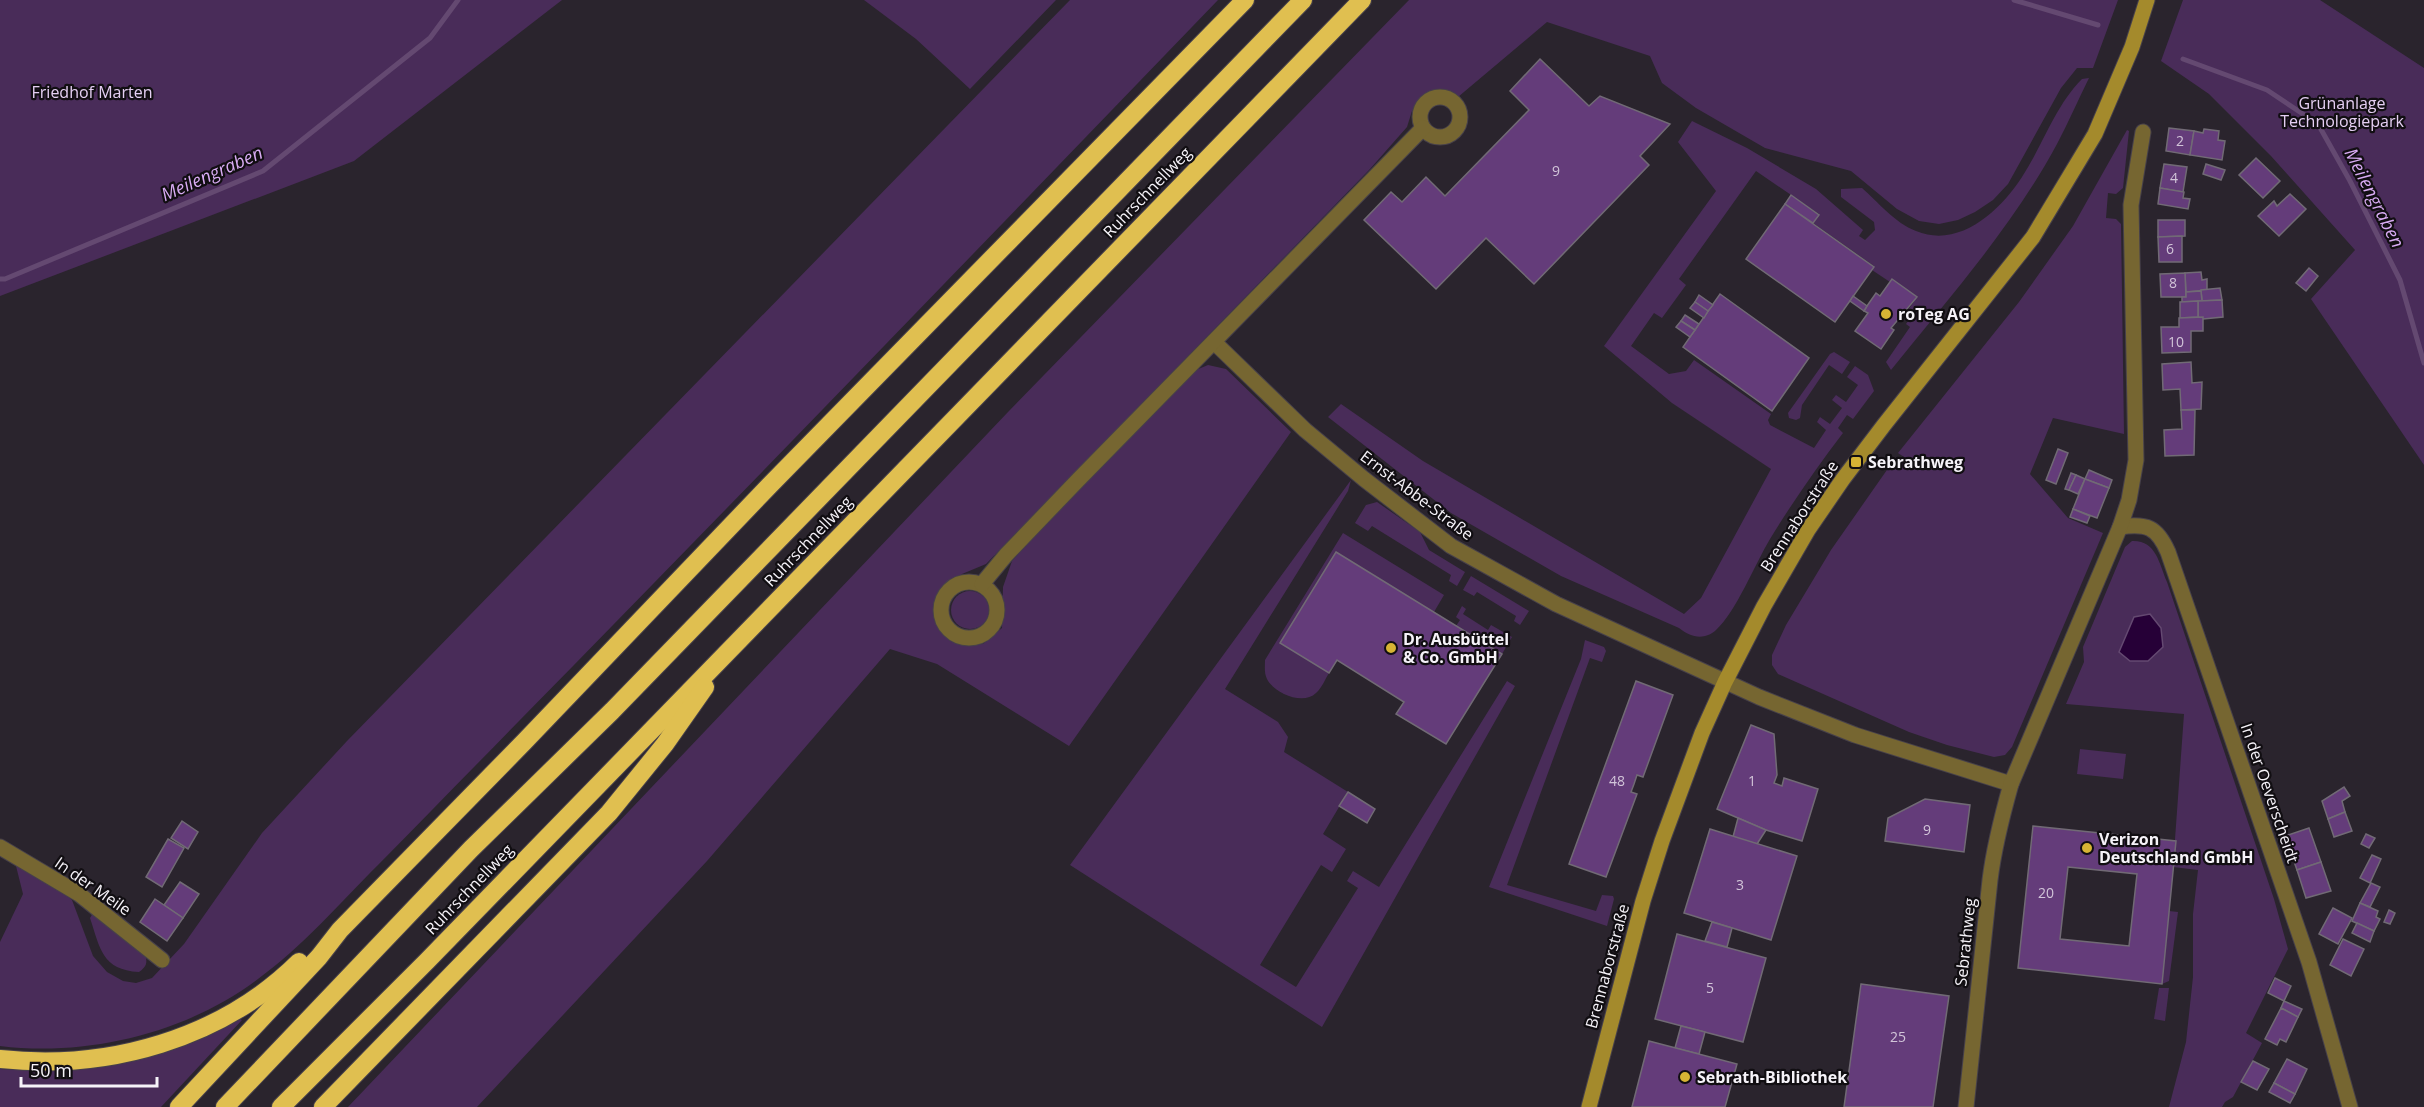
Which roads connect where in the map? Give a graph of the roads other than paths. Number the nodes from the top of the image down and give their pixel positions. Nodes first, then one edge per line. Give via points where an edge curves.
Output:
1 (1245, 0) edge
2 (1303, 0) edge
3 (1362, 0) edge
4 (2147, 0) edge
5 (1423, 128) dead end
6 (2143, 132) dead end
7 (1214, 342) junction
8 (2120, 527) junction
9 (982, 584) dead end
10 (741, 638) junction
11 (1725, 682) junction
12 (2011, 784) junction
13 (0, 847) edge
14 (340, 930) junction
15 (162, 960) dead end
16 (0, 1059) edge
17 (179, 1107) edge
18 (225, 1107) edge
19 (281, 1107) edge
20 (324, 1107) edge
21 (1589, 1107) edge
22 (1966, 1107) edge
23 (2350, 1107) edge

1 - 14 highway
2 - 18 highway, Ruhrschnellweg via 612,711 463,857
3 - 10 highway, Ruhrschnellweg
4 - 11 main road, Brennaborstraße via 2132,47 2095,134 2033,237 1838,488 1764,606
5 - 7 street
6 - 8 street, Sebrathweg via 2131,205 2136,460
7 - 9 street
7 - 11 street, Ernst-Abbe-Straße via 1305,430 1451,546 1556,604
8 - 12 street, Sebrathweg
8 - 23 street, In der Oeverscheidt via 2138,524 2153,529 2168,552 2309,962
10 - 19 highway, Ruhrschnellweg
10 - 20 highway via 665,744 609,813
11 - 12 street via 1855,735
11 - 21 main road, Brennaborstraße via 1662,841
12 - 22 street, Sebrathweg via 1994,846
13 - 15 street, In der Meile via 79,894
14 - 16 highway via 253,1001 191,1034 121,1055 52,1061
14 - 17 highway via 320,957

